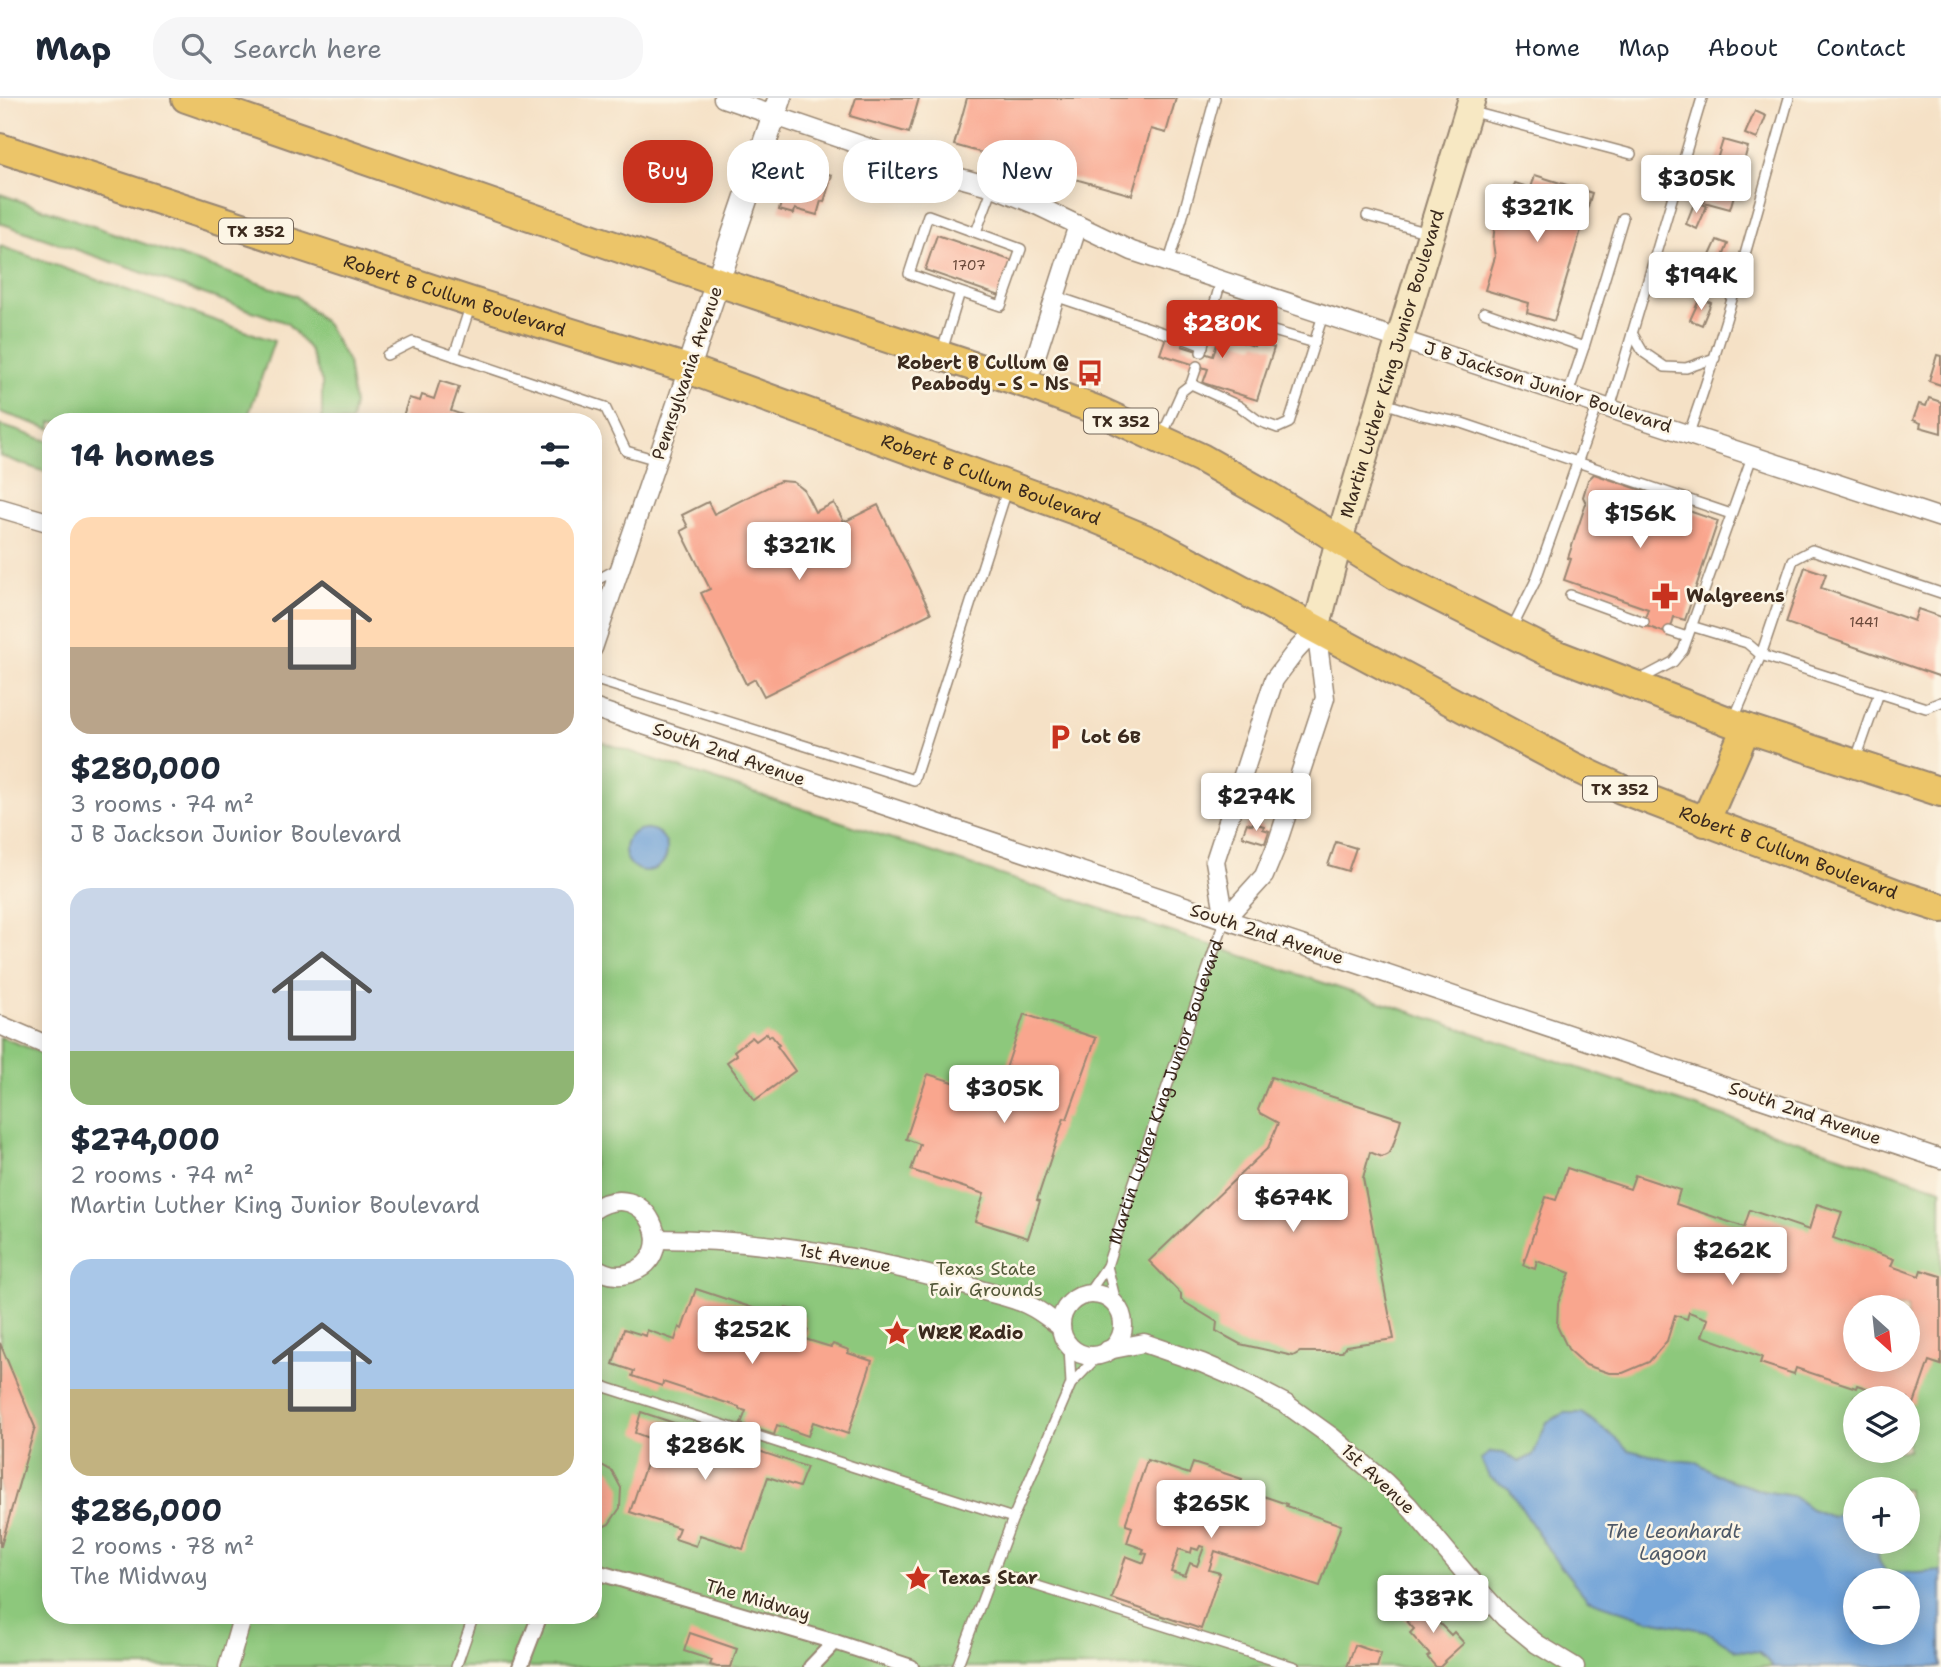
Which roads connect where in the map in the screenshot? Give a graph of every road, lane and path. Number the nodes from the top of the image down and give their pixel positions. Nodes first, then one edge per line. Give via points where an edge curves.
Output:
1 (186, 98) edge
2 (723, 98) edge
3 (1215, 98) edge
4 (1702, 98) edge
5 (1789, 98) edge
6 (1470, 104) edge
7 (238, 106) edge
8 (777, 107) edge
9 (0, 148) edge
10 (1631, 155) dead end
11 (977, 183) edge
12 (987, 203) edge
13 (1032, 203) edge
14 (1367, 216) dead end
15 (1623, 218) dead end
16 (1078, 225) junction
17 (976, 232) junction
18 (1430, 233) junction
19 (1168, 264) junction
20 (1221, 281) junction
21 (718, 282) junction
22 (960, 292) junction
23 (1055, 296) junction
24 (472, 302) junction
25 (1483, 312) dead end
26 (1323, 315) junction
27 (1209, 323) junction
28 (1632, 333) junction
29 (1167, 334) dead end
30 (1399, 338) junction
31 (1185, 339) dead end
32 (1315, 343) junction
33 (1584, 347) junction
34 (387, 355) dead end
35 (454, 356) junction
36 (940, 356) junction
37 (1715, 358) junction
38 (1197, 366) dead end
39 (688, 369) junction
40 (1027, 384) junction
41 (1191, 384) junction
42 (1568, 394) junction
43 (1379, 402) junction
44 (1604, 406) junction
45 (1689, 433) junction
46 (1161, 439) junction
47 (1752, 454) junction
48 (657, 460) junction
49 (1578, 461) junction
50 (1009, 485) junction
51 (0, 508) edge
52 (1731, 514) junction
53 (1941, 517) edge
54 (42, 520) edge
55 (1339, 540) junction
56 (621, 567) junction
57 (602, 577) edge
58 (1941, 593) edge
59 (1570, 595) dead end
60 (602, 622) edge
61 (1644, 622) dead end
62 (1691, 626) junction
63 (1316, 629) junction
64 (1669, 631) dead end
65 (1510, 633) junction
66 (1687, 637) junction
67 (1761, 655) junction
68 (602, 682) edge
69 (1632, 684) junction
70 (1879, 693) junction
71 (1941, 702) edge
72 (602, 711) edge
73 (1739, 725) junction
74 (1854, 764) junction
75 (1941, 792) edge
76 (1236, 795) junction
77 (1288, 810) junction
78 (1704, 821) junction
79 (1941, 908) edge
80 (1225, 919) junction
81 (0, 1025) edge
82 (42, 1043) edge
83 (1941, 1159) edge
84 (602, 1203) edge
85 (656, 1239) junction
86 (1107, 1266) junction
87 (602, 1272) edge
88 (1080, 1297) junction
89 (1030, 1306) junction
90 (1119, 1310) junction
91 (1061, 1327) junction
92 (1144, 1343) junction
93 (1069, 1346) junction
94 (1103, 1353) junction
95 (1071, 1384) junction
96 (602, 1385) edge
97 (1013, 1518) junction
98 (993, 1572) junction
99 (602, 1574) edge
100 (240, 1624) edge
101 (471, 1624) edge
102 (537, 1624) edge
103 (835, 1642) junction
104 (228, 1667) edge
105 (456, 1667) edge
106 (520, 1667) edge
107 (811, 1667) edge
108 (911, 1667) edge
109 (957, 1667) edge
110 (1295, 1667) edge
111 (1575, 1667) edge

1 - 7 main road, TX 352
2 - 8 street, J B Jackson Junior Boulevard
3 - 19 lane
4 - 28 lane
5 - 37 lane
6 - 10 lane
6 - 18 main road, Martin Luther King Junior Boulevard
7 - 21 main road, TX 352
8 - 11 street, J B Jackson Junior Boulevard
8 - 21 street, Pennsylvania Avenue
9 - 24 main road, Robert B Cullum Boulevard / TX 352
12 - 17 lane
13 - 16 street, J B Jackson Junior Boulevard
14 - 18 lane
15 - 33 lane
16 - 19 street, J B Jackson Junior Boulevard
16 - 23 street
17 - 22 lane via 1021,249 1001,306
17 - 22 lane via 928,215 909,274
18 - 30 main road, Martin Luther King Junior Boulevard
19 - 20 street, J B Jackson Junior Boulevard
20 - 26 street, J B Jackson Junior Boulevard
20 - 27 lane
21 - 36 main road, TX 352
21 - 39 street, Pennsylvania Avenue
22 - 36 lane
23 - 29 lane
23 - 40 street
24 - 35 lane
24 - 39 main road, Robert B Cullum Boulevard / TX 352
25 - 33 lane
26 - 30 street, J B Jackson Junior Boulevard
26 - 32 lane
27 - 31 lane via 1202,349
27 - 32 lane via 1231,331 1256,326
28 - 37 lane via 1643,352 1665,367 1686,368
28 - 44 lane
30 - 42 street, J B Jackson Junior Boulevard
30 - 43 main road, Martin Luther King Junior Boulevard
32 - 41 lane via 1289,423 1278,428
33 - 42 lane
34 - 35 lane via 413,342
35 - 48 lane via 606,407 626,450
36 - 40 main road, TX 352
37 - 45 lane
38 - 41 lane
39 - 48 street, Pennsylvania Avenue
39 - 50 main road, Robert B Cullum Boulevard / TX 352
40 - 46 main road, TX 352
41 - 46 lane via 1182,391
42 - 44 street, J B Jackson Junior Boulevard
43 - 49 lane
43 - 55 main road, Martin Luther King Junior Boulevard
44 - 45 street, J B Jackson Junior Boulevard
44 - 49 lane
45 - 47 street, J B Jackson Junior Boulevard
46 - 55 main road, TX 352 via 1270,496
47 - 52 lane
47 - 53 street, J B Jackson Junior Boulevard
48 - 56 street, Pennsylvania Avenue
49 - 52 lane
49 - 65 lane via 1535,582
50 - 63 main road, Robert B Cullum Boulevard / TX 352 via 1157,544
50 - 68 lane via 914,780
51 - 54 street
52 - 62 lane
55 - 63 main road, Martin Luther King Junior Boulevard
55 - 65 main road, TX 352 via 1397,576
56 - 57 lane
56 - 60 street, Pennsylvania Avenue
58 - 67 lane via 1812,550 1793,560
59 - 61 lane
62 - 66 lane
62 - 67 lane via 1746,643
63 - 76 street, Martin Luther King Junior Boulevard via 1274,680
63 - 77 street, Martin Luther King Junior Boulevard via 1325,698
63 - 78 main road, Robert B Cullum Boulevard / TX 352 via 1574,766
64 - 66 lane
65 - 69 main road, TX 352
66 - 69 lane via 1673,662
67 - 70 lane
67 - 73 lane
69 - 73 main road, TX 352
70 - 71 lane via 1926,708
70 - 74 lane
72 - 80 street, South 2nd Avenue
73 - 74 main road, TX 352
73 - 78 main road
74 - 75 main road, TX 352
76 - 77 lane
76 - 80 street, Martin Luther King Junior Boulevard via 1214,861
77 - 80 street, Martin Luther King Junior Boulevard via 1264,876
78 - 79 main road, Robert B Cullum Boulevard / TX 352
80 - 83 street, South 2nd Avenue
80 - 86 lane, Martin Luther King Junior Boulevard
81 - 82 street
84 - 85 street via 629,1201 640,1207 649,1216
85 - 87 street via 647,1262 638,1270 626,1275
85 - 89 street, 1st Avenue via 774,1246 881,1264 944,1278
86 - 88 lane
86 - 90 lane
88 - 89 street, 1st Avenue
88 - 90 street via 1101,1295
88 - 91 street via 1066,1307
89 - 91 street, 1st Avenue
90 - 92 street
90 - 94 street via 1121,1334
91 - 93 street
92 - 94 street
92 - 111 street, 1st Avenue via 1262,1391 1332,1437 1408,1505 1504,1617
93 - 94 street via 1088,1355
93 - 95 lane
94 - 95 lane
95 - 97 lane
96 - 97 lane
97 - 98 lane
98 - 109 lane
98 - 110 lane
99 - 103 street, The Midway
100 - 104 street
101 - 105 lane
102 - 106 street
103 - 107 street
103 - 108 street, The Midway

